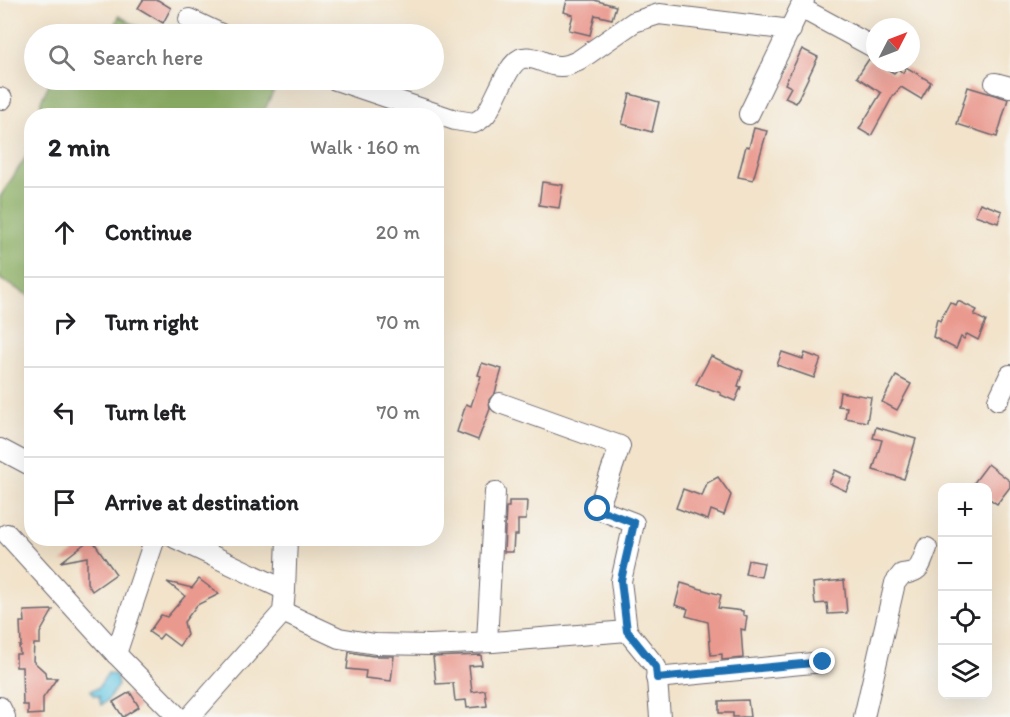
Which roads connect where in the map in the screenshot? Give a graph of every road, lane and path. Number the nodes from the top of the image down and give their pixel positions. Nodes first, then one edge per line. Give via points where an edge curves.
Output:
1 (803, 4) edge
2 (189, 19) dead end
3 (200, 24) edge
4 (791, 30) junction
5 (866, 42) edge
6 (366, 90) edge
7 (419, 108) edge
8 (749, 114) dead end
9 (444, 116) edge
10 (1010, 375) edge
11 (998, 399) dead end
12 (500, 403) dead end
13 (0, 449) edge
14 (24, 461) edge
15 (495, 492) dead end
16 (7, 534) dead end
17 (152, 546) edge
18 (192, 546) edge
19 (287, 546) edge
20 (927, 548) dead end
21 (285, 590) junction
22 (283, 612) junction
23 (627, 631) junction
24 (487, 642) junction
25 (116, 654) junction
26 (823, 662) dead end
27 (657, 678) junction
28 (0, 707) edge
29 (5, 717) edge
30 (178, 717) edge
31 (190, 717) edge
32 (660, 717) edge
33 (864, 717) edge

1 - 4 street
1 - 5 street
2 - 3 street
4 - 8 street
4 - 9 street via 659,14 642,18 568,65 558,68 523,58 514,62 489,111 474,123
6 - 7 street
10 - 11 street
12 - 23 street via 620,446 598,509 634,523 621,580
13 - 14 street
15 - 24 street
16 - 25 street
17 - 25 street
18 - 21 street
19 - 21 street
20 - 33 street via 918,570 902,574 895,583
21 - 22 street
22 - 24 street via 339,638 375,644
22 - 31 street
23 - 24 street
23 - 27 street via 656,667
25 - 30 street
26 - 27 street
27 - 32 street
28 - 29 street

